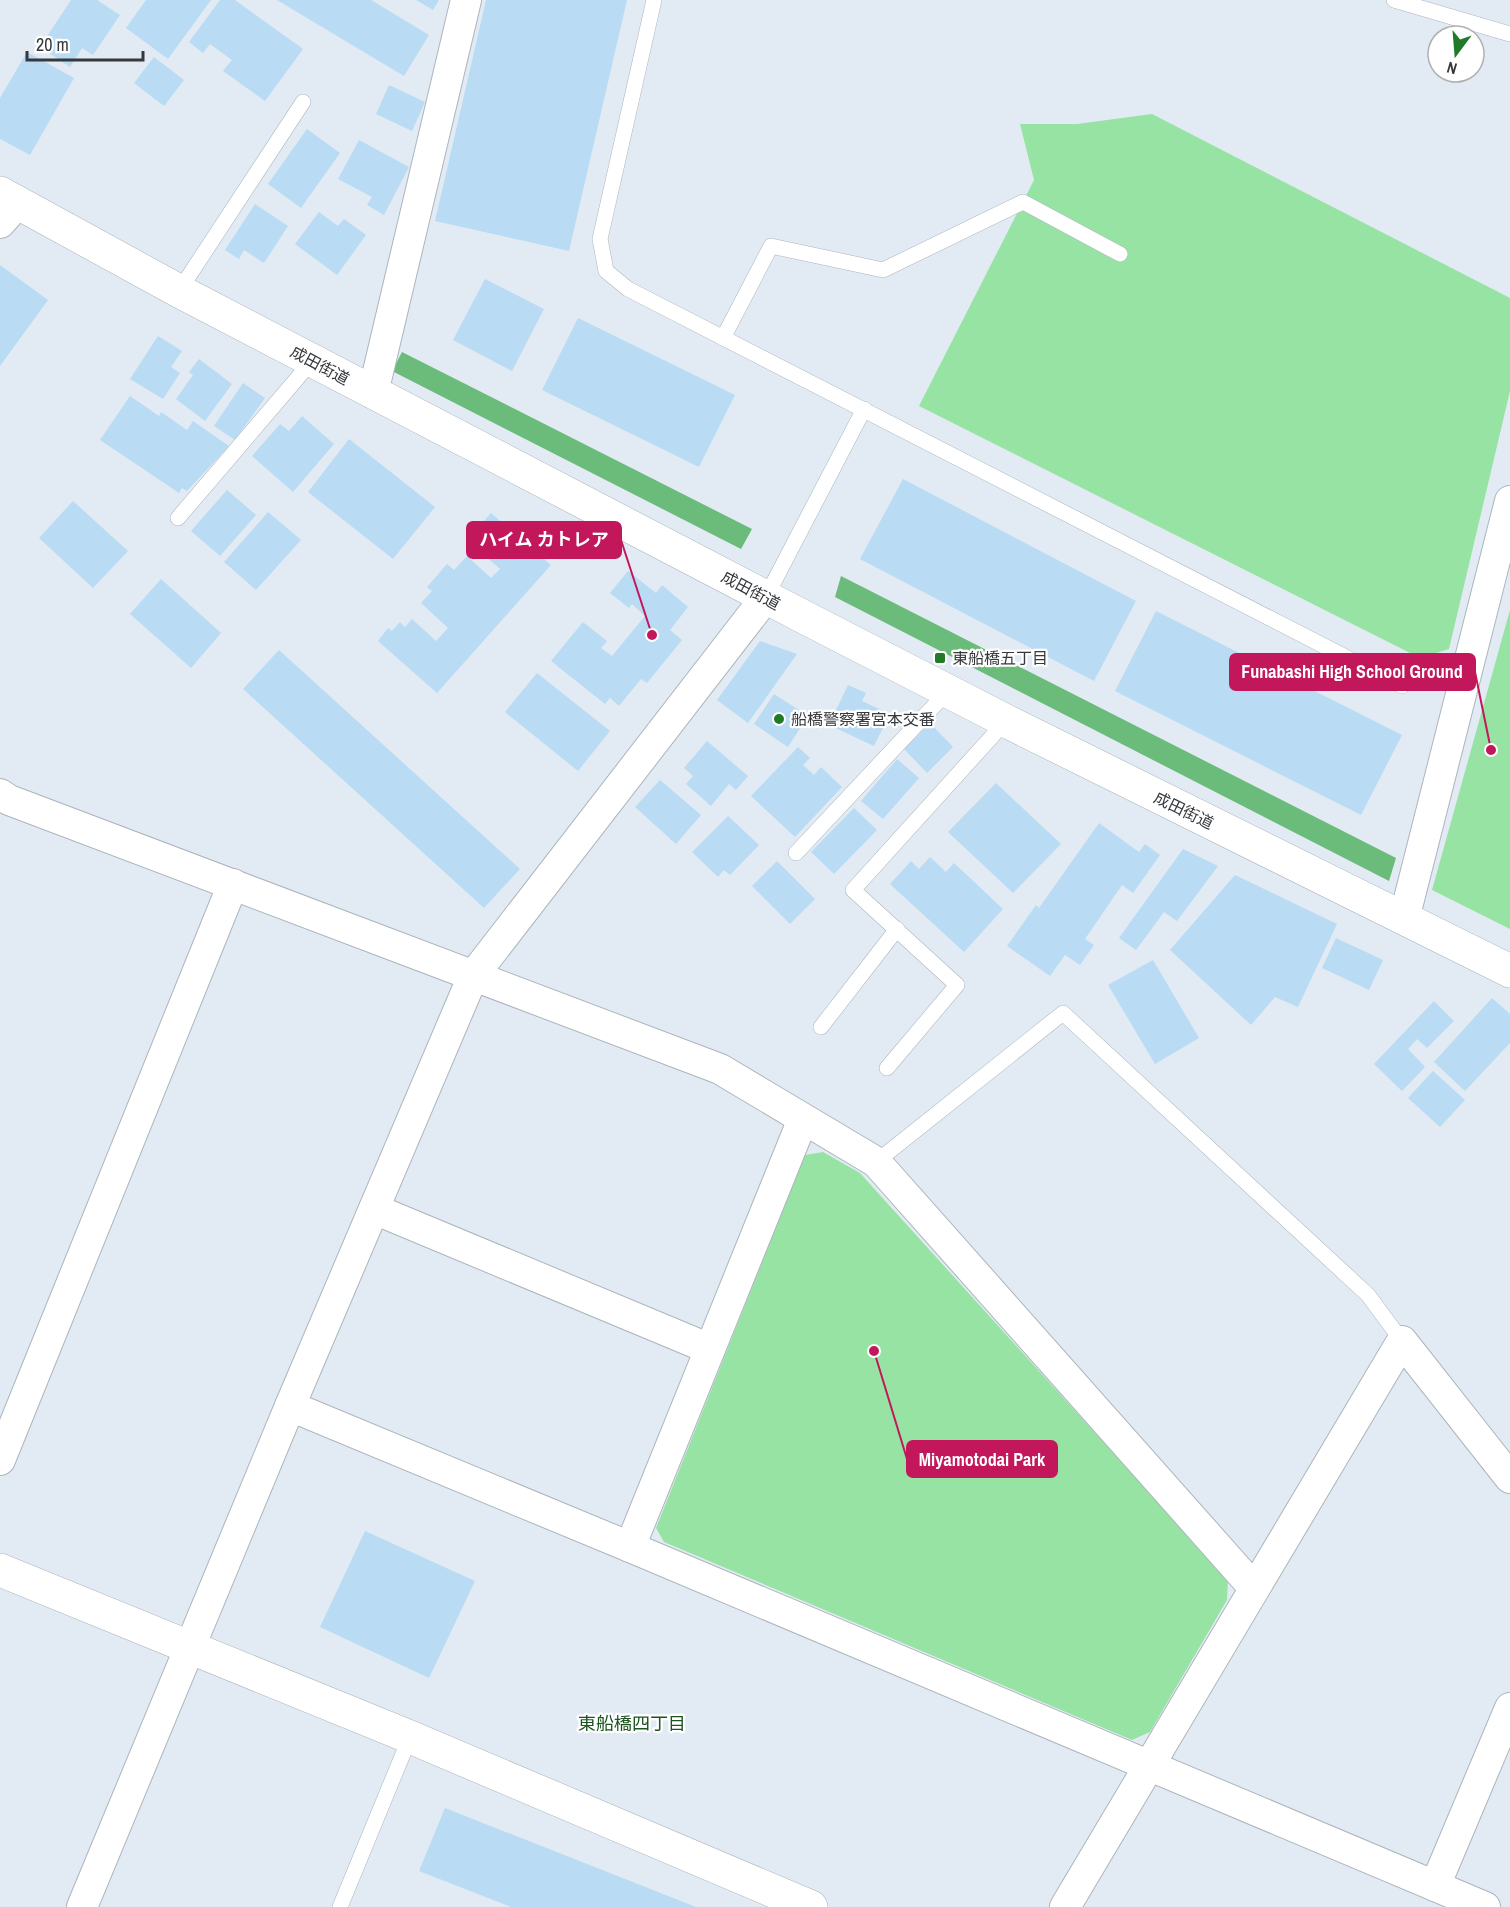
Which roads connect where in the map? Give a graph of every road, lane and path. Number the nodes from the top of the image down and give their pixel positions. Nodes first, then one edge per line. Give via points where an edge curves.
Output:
1 (466, 0) edge
2 (654, 0) edge
3 (1394, 0) edge
4 (1510, 34) edge
5 (303, 102) dead end
6 (6, 206) edge
7 (1120, 254) dead end
8 (179, 291) junction
9 (723, 338) junction
10 (312, 361) junction
11 (372, 393) junction
12 (864, 409) junction
13 (1510, 501) edge
14 (177, 518) dead end
15 (765, 597) junction
16 (1402, 686) dead end
17 (948, 691) junction
18 (1006, 721) junction
19 (3, 805) edge
20 (796, 853) dead end
21 (233, 884) junction
22 (1404, 919) junction
23 (897, 929) junction
24 (1510, 971) edge
25 (473, 976) junction
26 (821, 1028) dead end
27 (887, 1068) dead end
28 (804, 1119) junction
29 (876, 1162) junction
30 (374, 1209) junction
31 (1402, 1341) junction
32 (710, 1349) junction
33 (290, 1406) junction
34 (0, 1460) edge
35 (1510, 1478) edge
36 (630, 1547) junction
37 (0, 1570) edge
38 (1254, 1588) junction
39 (189, 1647) junction
40 (1510, 1708) edge
41 (410, 1737) junction
42 (1149, 1766) junction
43 (1435, 1886) junction
44 (82, 1907) edge
45 (340, 1907) edge
46 (812, 1907) edge
47 (1065, 1907) edge
48 (1485, 1907) edge

1 - 11 street
2 - 9 lane via 600,239 606,271 628,289
3 - 4 lane
5 - 8 lane
6 - 8 street, 成田街道
7 - 9 lane via 1023,202 883,270 771,246
8 - 10 street, 成田街道
9 - 12 lane
10 - 11 street, 成田街道
10 - 14 lane
11 - 15 street, 成田街道
12 - 15 lane
12 - 16 lane
13 - 22 street
15 - 17 street, 成田街道
15 - 25 street
17 - 18 street, 成田街道
17 - 20 lane
18 - 22 street, 成田街道
18 - 23 lane via 853,890
19 - 21 street
21 - 25 street
21 - 34 street
22 - 24 street, 成田街道
23 - 26 lane
23 - 27 lane via 957,985
25 - 28 street via 720,1069
25 - 30 street
28 - 29 street
28 - 32 street
29 - 31 lane via 1063,1013 1368,1294
29 - 38 street
30 - 32 street
30 - 33 street
31 - 35 street
31 - 38 street
32 - 36 street
33 - 36 street
33 - 39 street
36 - 42 street
37 - 39 street
38 - 42 street
39 - 41 street
39 - 44 street
40 - 43 street
41 - 45 lane
41 - 46 street
42 - 43 street
42 - 47 street
43 - 48 street

